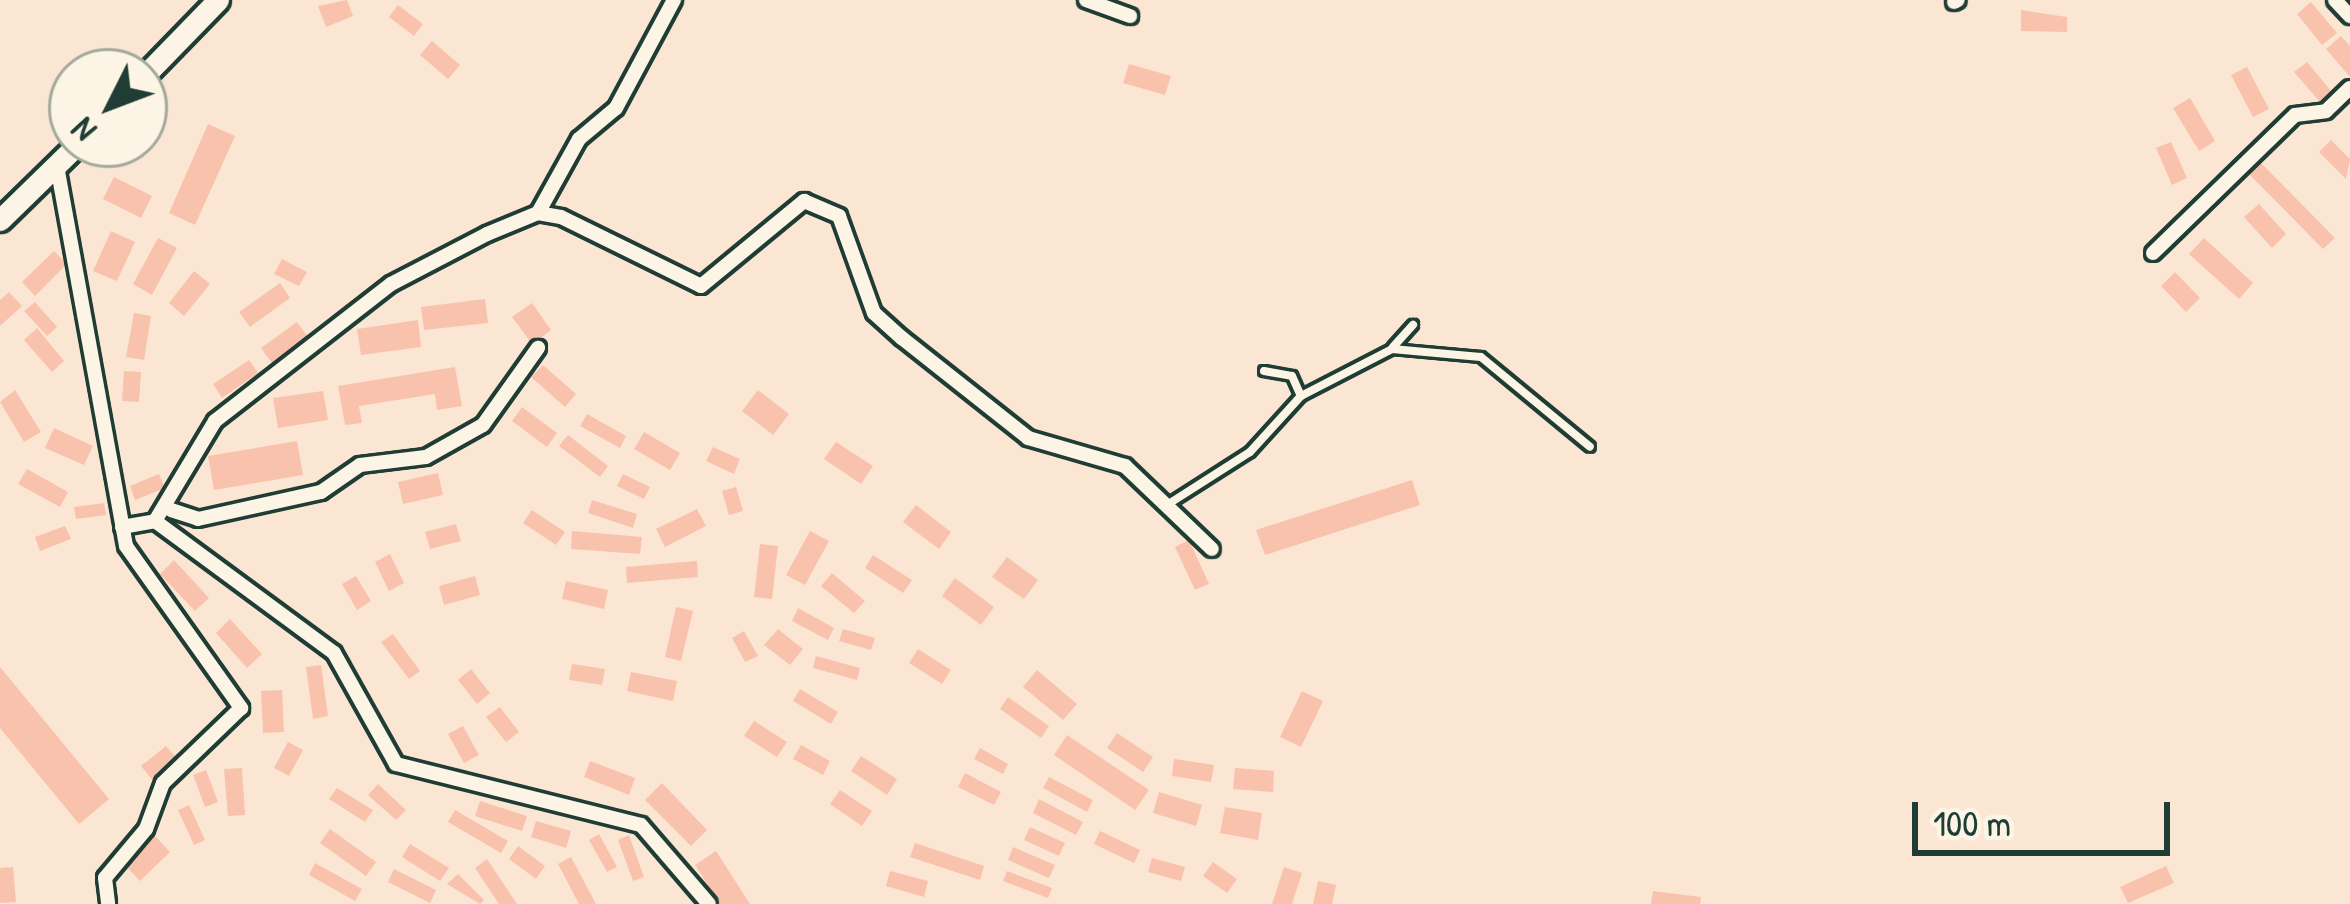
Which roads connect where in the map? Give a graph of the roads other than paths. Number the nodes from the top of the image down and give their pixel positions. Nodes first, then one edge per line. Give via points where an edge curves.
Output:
1 (218, 0) edge
2 (674, 0) edge
3 (1086, 0) edge
4 (2336, 0) edge
5 (1130, 16) dead end
6 (2350, 16) edge
7 (168, 51) edge
8 (2350, 88) edge
9 (54, 168) edge
10 (56, 168) edge
11 (538, 213) junction
12 (0, 220) edge
13 (2152, 253) dead end
14 (1413, 325) dead end
15 (538, 348) dead end
16 (1392, 349) junction
17 (1264, 371) dead end
18 (1301, 396) junction
19 (1590, 447) dead end
20 (1170, 503) junction
21 (171, 510) junction
22 (155, 521) junction
23 (122, 527) junction
24 (1212, 549) dead end
25 (108, 904) edge
26 (709, 904) edge

1 - 7 main road
2 - 11 street via 616,108 579,140
3 - 5 street
4 - 6 street
8 - 13 street via 2326,111 2295,116
9 - 12 main road
10 - 23 street
11 - 20 street via 701,286 784,214 826,204 874,314 1028,438 1125,466
11 - 21 street via 391,284 250,392 188,452
14 - 16 lane
15 - 21 street via 483,425 426,457 360,465 321,492 198,519
16 - 18 lane
16 - 19 lane via 1481,358
17 - 18 lane via 1292,376
18 - 20 lane via 1250,452
20 - 24 street
21 - 22 street
22 - 23 street
22 - 26 street via 334,653 396,764 641,825
23 - 25 street via 139,570 233,682 241,708 164,783 146,829 105,878

